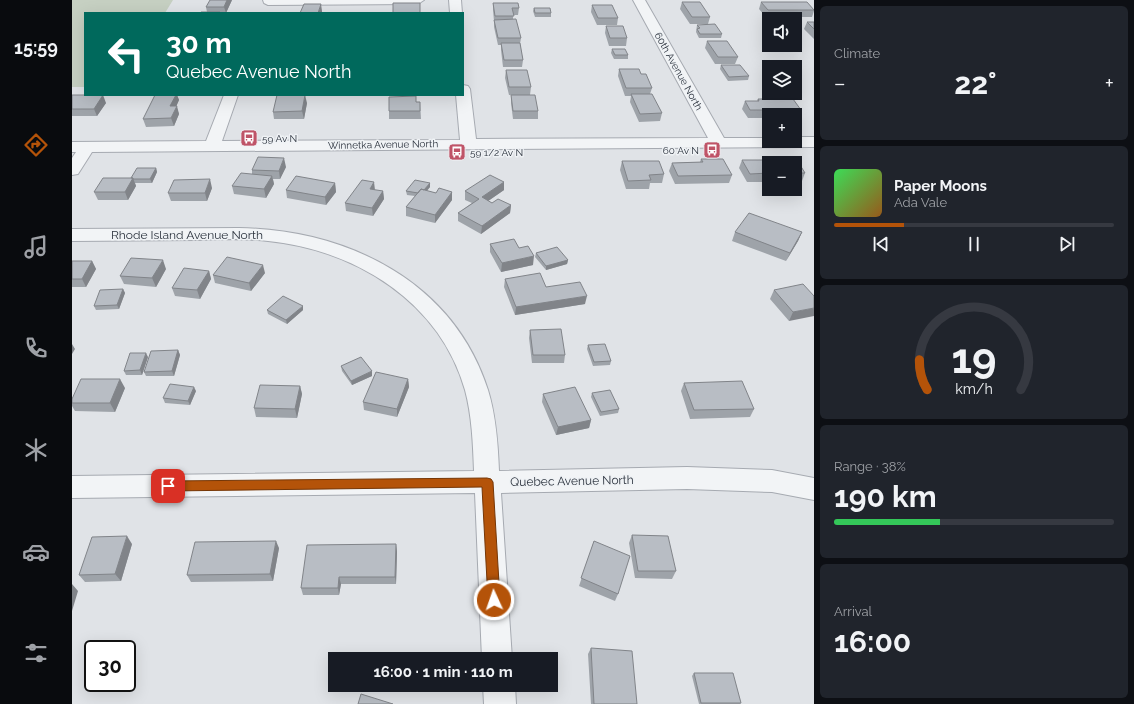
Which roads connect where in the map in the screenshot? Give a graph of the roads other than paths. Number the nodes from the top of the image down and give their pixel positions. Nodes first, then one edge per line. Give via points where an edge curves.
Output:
1 (268, 0) edge
2 (418, 0) edge
3 (455, 0) edge
4 (639, 0) edge
5 (263, 12) edge
6 (456, 12) edge
7 (231, 96) edge
8 (464, 96) edge
9 (718, 142) junction
10 (814, 142) edge
11 (468, 143) junction
12 (80, 146) edge
13 (212, 146) junction
14 (72, 170) edge
15 (72, 235) edge
16 (487, 482) junction
17 (72, 487) edge
18 (814, 489) edge
19 (497, 652) edge
20 (499, 692) edge
21 (500, 704) edge

1 - 2 street
1 - 5 street
3 - 6 street
4 - 9 street, 60th Avenue North
7 - 13 street
8 - 11 street
9 - 10 street, Winnetka Avenue North
9 - 11 street, Winnetka Avenue North
11 - 13 street, Winnetka Avenue North
12 - 13 street, Winnetka Avenue North
12 - 14 street
15 - 16 street, Rhode Island Avenue North via 270,235 345,253 379,268 410,288 436,314 458,344 473,378 482,422
16 - 17 street, Quebec Avenue North
16 - 18 street, Quebec Avenue North via 687,478 772,481
16 - 19 street, Rhode Island Avenue North
20 - 21 street

